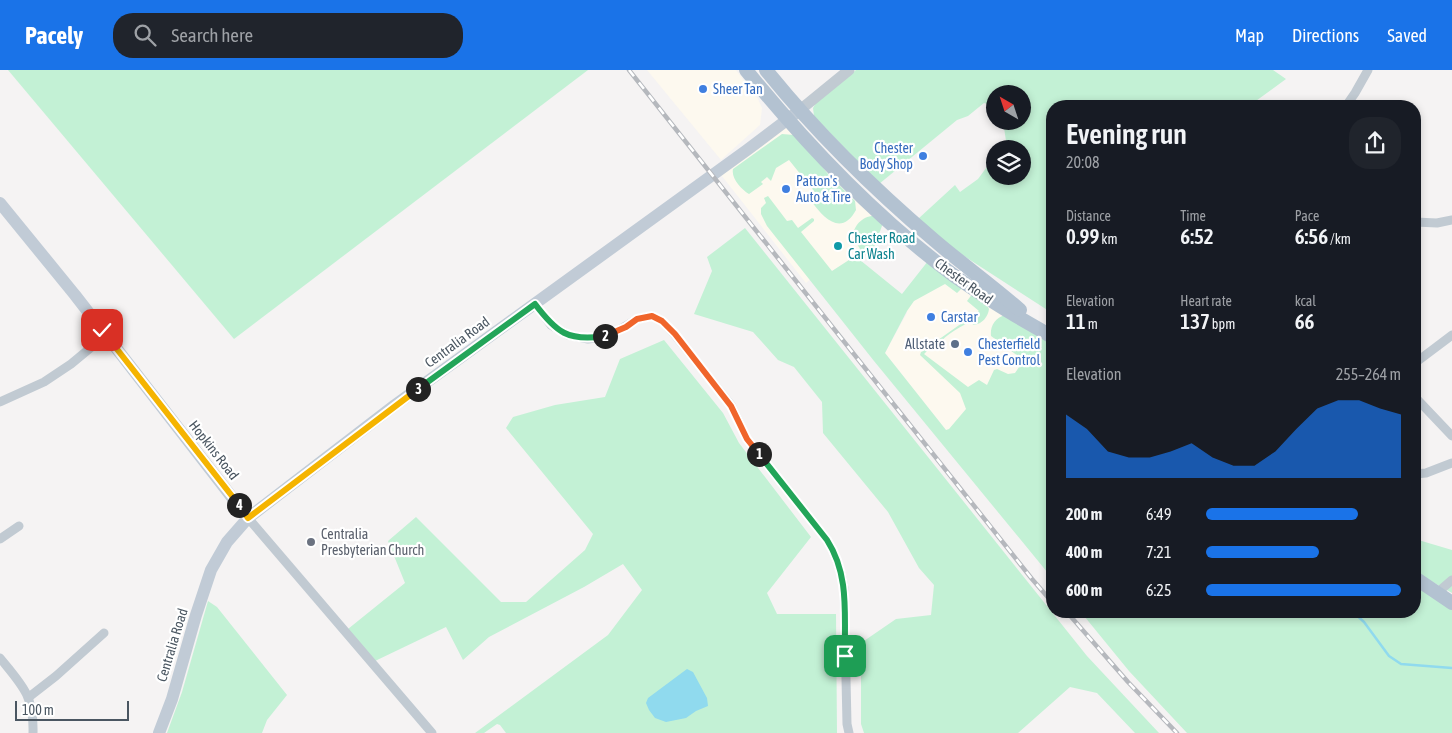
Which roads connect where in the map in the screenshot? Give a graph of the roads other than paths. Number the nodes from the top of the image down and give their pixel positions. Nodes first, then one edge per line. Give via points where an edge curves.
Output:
1 (746, 70) edge
2 (766, 70) edge
3 (849, 70) edge
4 (1368, 70) edge
5 (1350, 100) edge
6 (800, 110) junction
7 (788, 120) junction
8 (0, 203) edge
9 (1452, 220) edge
10 (1421, 222) edge
11 (535, 304) junction
12 (1046, 332) edge
13 (1046, 333) edge
14 (1452, 335) edge
15 (106, 336) junction
16 (1421, 358) edge
17 (0, 402) edge
18 (1421, 403) edge
19 (1452, 436) edge
20 (1452, 462) edge
21 (1421, 473) edge
22 (248, 518) junction
23 (19, 526) dead end
24 (0, 539) edge
25 (1452, 580) edge
26 (1421, 582) edge
27 (1437, 592) junction
28 (1452, 603) edge
29 (104, 633) dead end
30 (0, 658) edge
31 (29, 697) junction
32 (33, 733) edge
33 (159, 733) edge
34 (432, 733) edge
35 (849, 733) edge

1 - 7 main road, Chester Road
2 - 6 main road, Chester Road
3 - 6 street, Centralia Road
4 - 5 street
6 - 7 main road, Centralia Road
6 - 12 main road, Chester Road via 892,203
7 - 11 main road, Centralia Road
7 - 13 main road, Chester Road via 849,183 928,254 984,296
8 - 15 main road, Hopkins Road
9 - 10 street
11 - 22 main road, Centralia Road
11 - 35 street via 551,325 568,335 588,339 609,336 637,319 652,316 662,321 731,406 747,439 836,554 844,588 846,724
14 - 16 street
15 - 17 street via 44,382
15 - 22 main road, Hopkins Road
18 - 19 street
20 - 21 street
22 - 33 main road, Centralia Road via 227,542 211,570
22 - 34 street, Hopkins Road
23 - 24 street
25 - 27 street
26 - 27 main road
27 - 28 main road
29 - 31 street
30 - 31 street
31 - 32 street via 34,716

